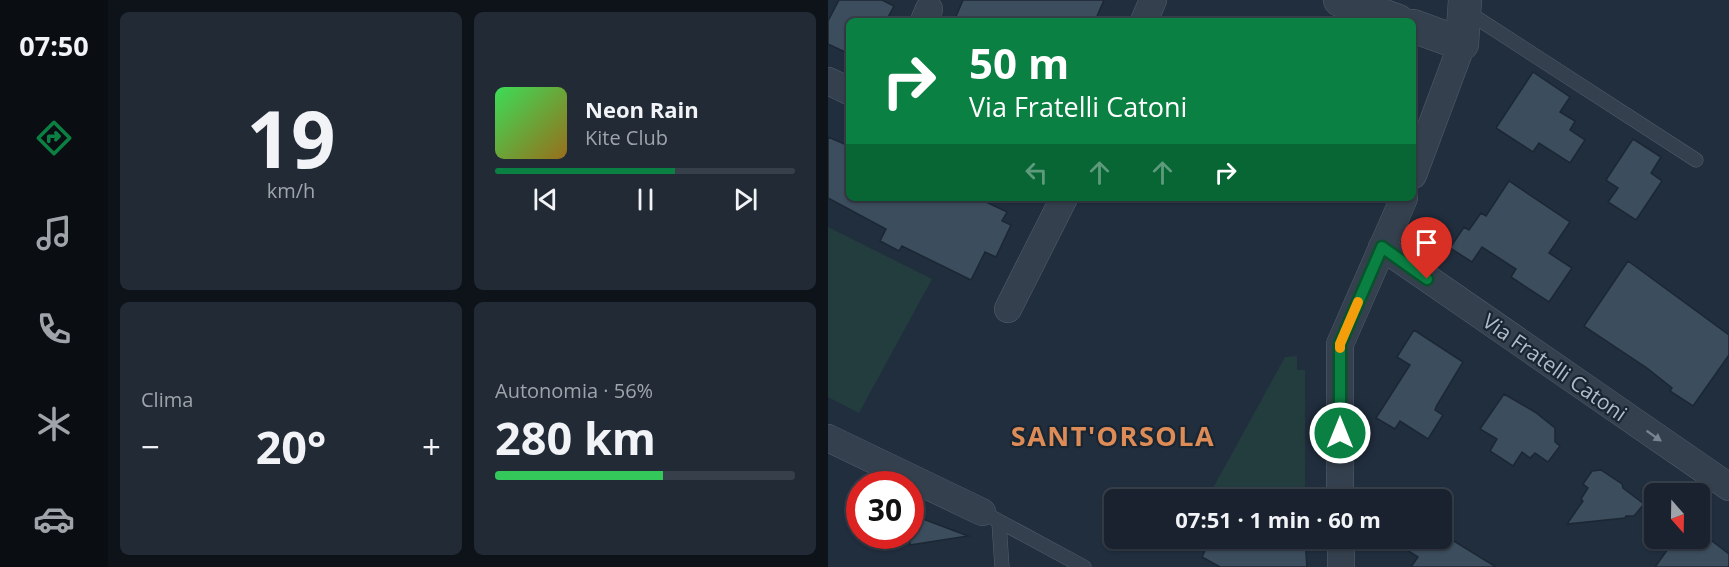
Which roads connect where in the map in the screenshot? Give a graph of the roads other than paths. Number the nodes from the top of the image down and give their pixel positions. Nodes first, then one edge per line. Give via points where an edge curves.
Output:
1 (1153, 0) edge
2 (1340, 0) edge
3 (1465, 5) edge
4 (1145, 18) edge
5 (1390, 18) edge
6 (1416, 27) edge
7 (1462, 44) junction
8 (828, 81) edge
9 (846, 90) edge
10 (1696, 160) dead end
11 (1416, 167) edge
12 (1062, 201) edge
13 (1403, 201) edge
14 (1382, 247) junction
15 (1008, 309) dead end
16 (828, 438) edge
17 (1729, 487) edge
18 (1340, 489) edge
19 (991, 517) junction
20 (1341, 549) edge
21 (1002, 567) edge
22 (1084, 567) edge
23 (1341, 567) edge

1 - 4 street
2 - 5 street
3 - 7 street
3 - 10 lane
6 - 7 street
7 - 11 street
8 - 9 street
12 - 15 street
13 - 14 street
14 -> 17 street, Via Fratelli Catoni
14 - 18 street via 1340,344
16 - 19 street
19 - 21 lane
19 - 22 lane
20 - 23 street

